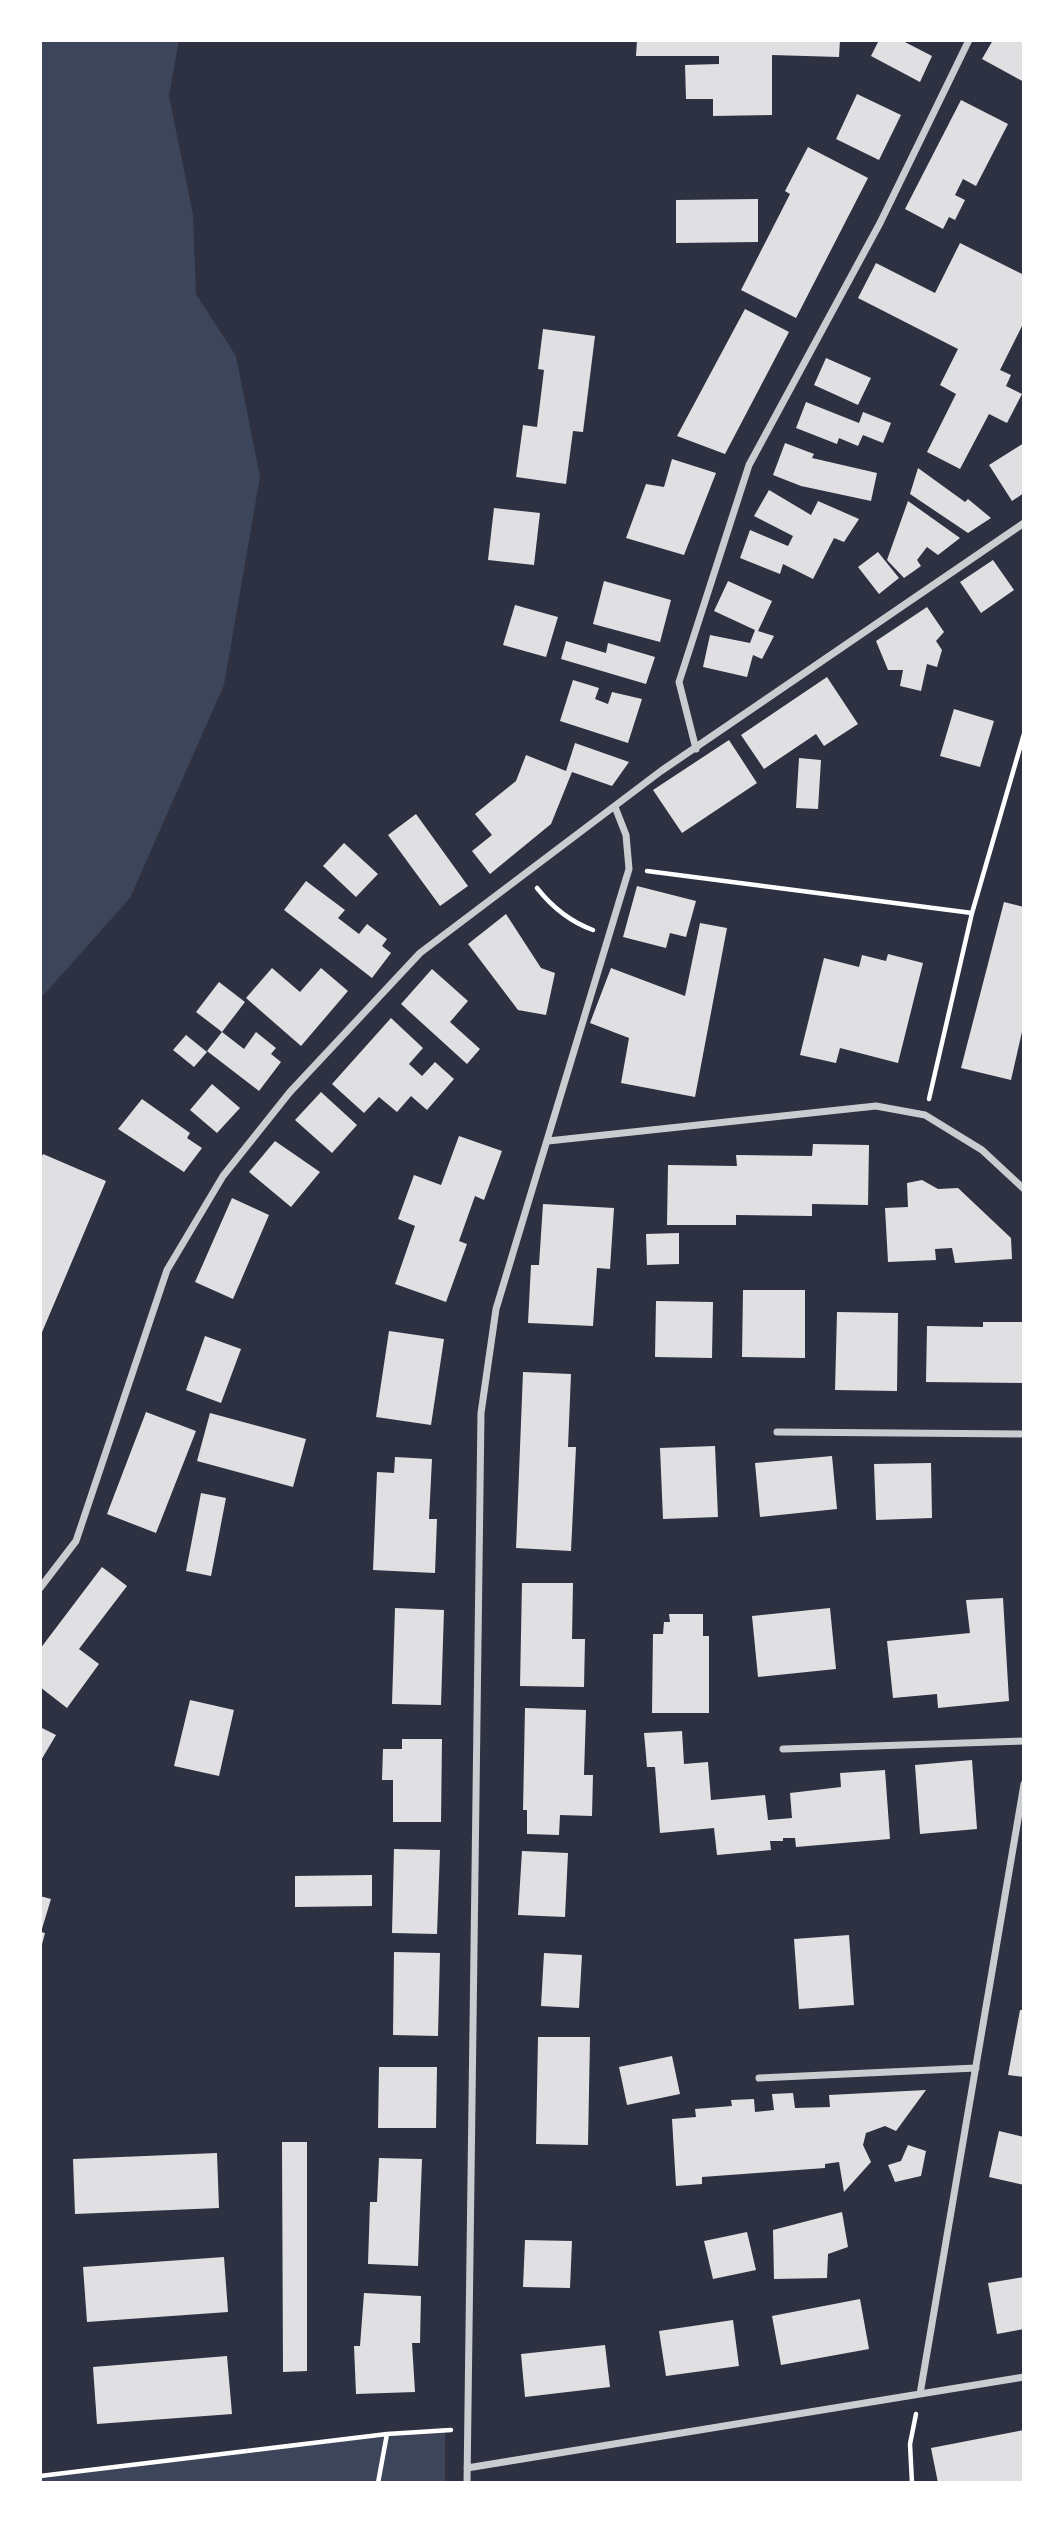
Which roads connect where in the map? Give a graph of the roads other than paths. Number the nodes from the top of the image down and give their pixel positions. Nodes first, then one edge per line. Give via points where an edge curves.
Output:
1 (969, 40) edge
2 (1024, 523) edge
3 (696, 749) junction
4 (615, 807) junction
5 (548, 1140) junction
6 (1024, 1189) edge
7 (777, 1432) dead end
8 (1024, 1434) edge
9 (40, 1588) edge
10 (1024, 1741) edge
11 (783, 1749) dead end
12 (1024, 1784) edge
13 (975, 2067) junction
14 (759, 2078) dead end
15 (1024, 2377) edge
16 (920, 2394) junction
17 (467, 2468) junction
18 (467, 2483) edge

1 - 3 street via 880,223 749,465 679,682
2 - 3 street
3 - 4 street
4 - 5 street via 626,835 629,869
4 - 9 street via 419,953 290,1092 223,1176 167,1270 76,1541
5 - 6 street via 876,1106 925,1115 982,1150
5 - 17 street via 496,1309 481,1413
7 - 8 street
10 - 11 street
12 - 13 street
13 - 14 street
13 - 16 street
15 - 16 street
16 - 17 street
17 - 18 street

